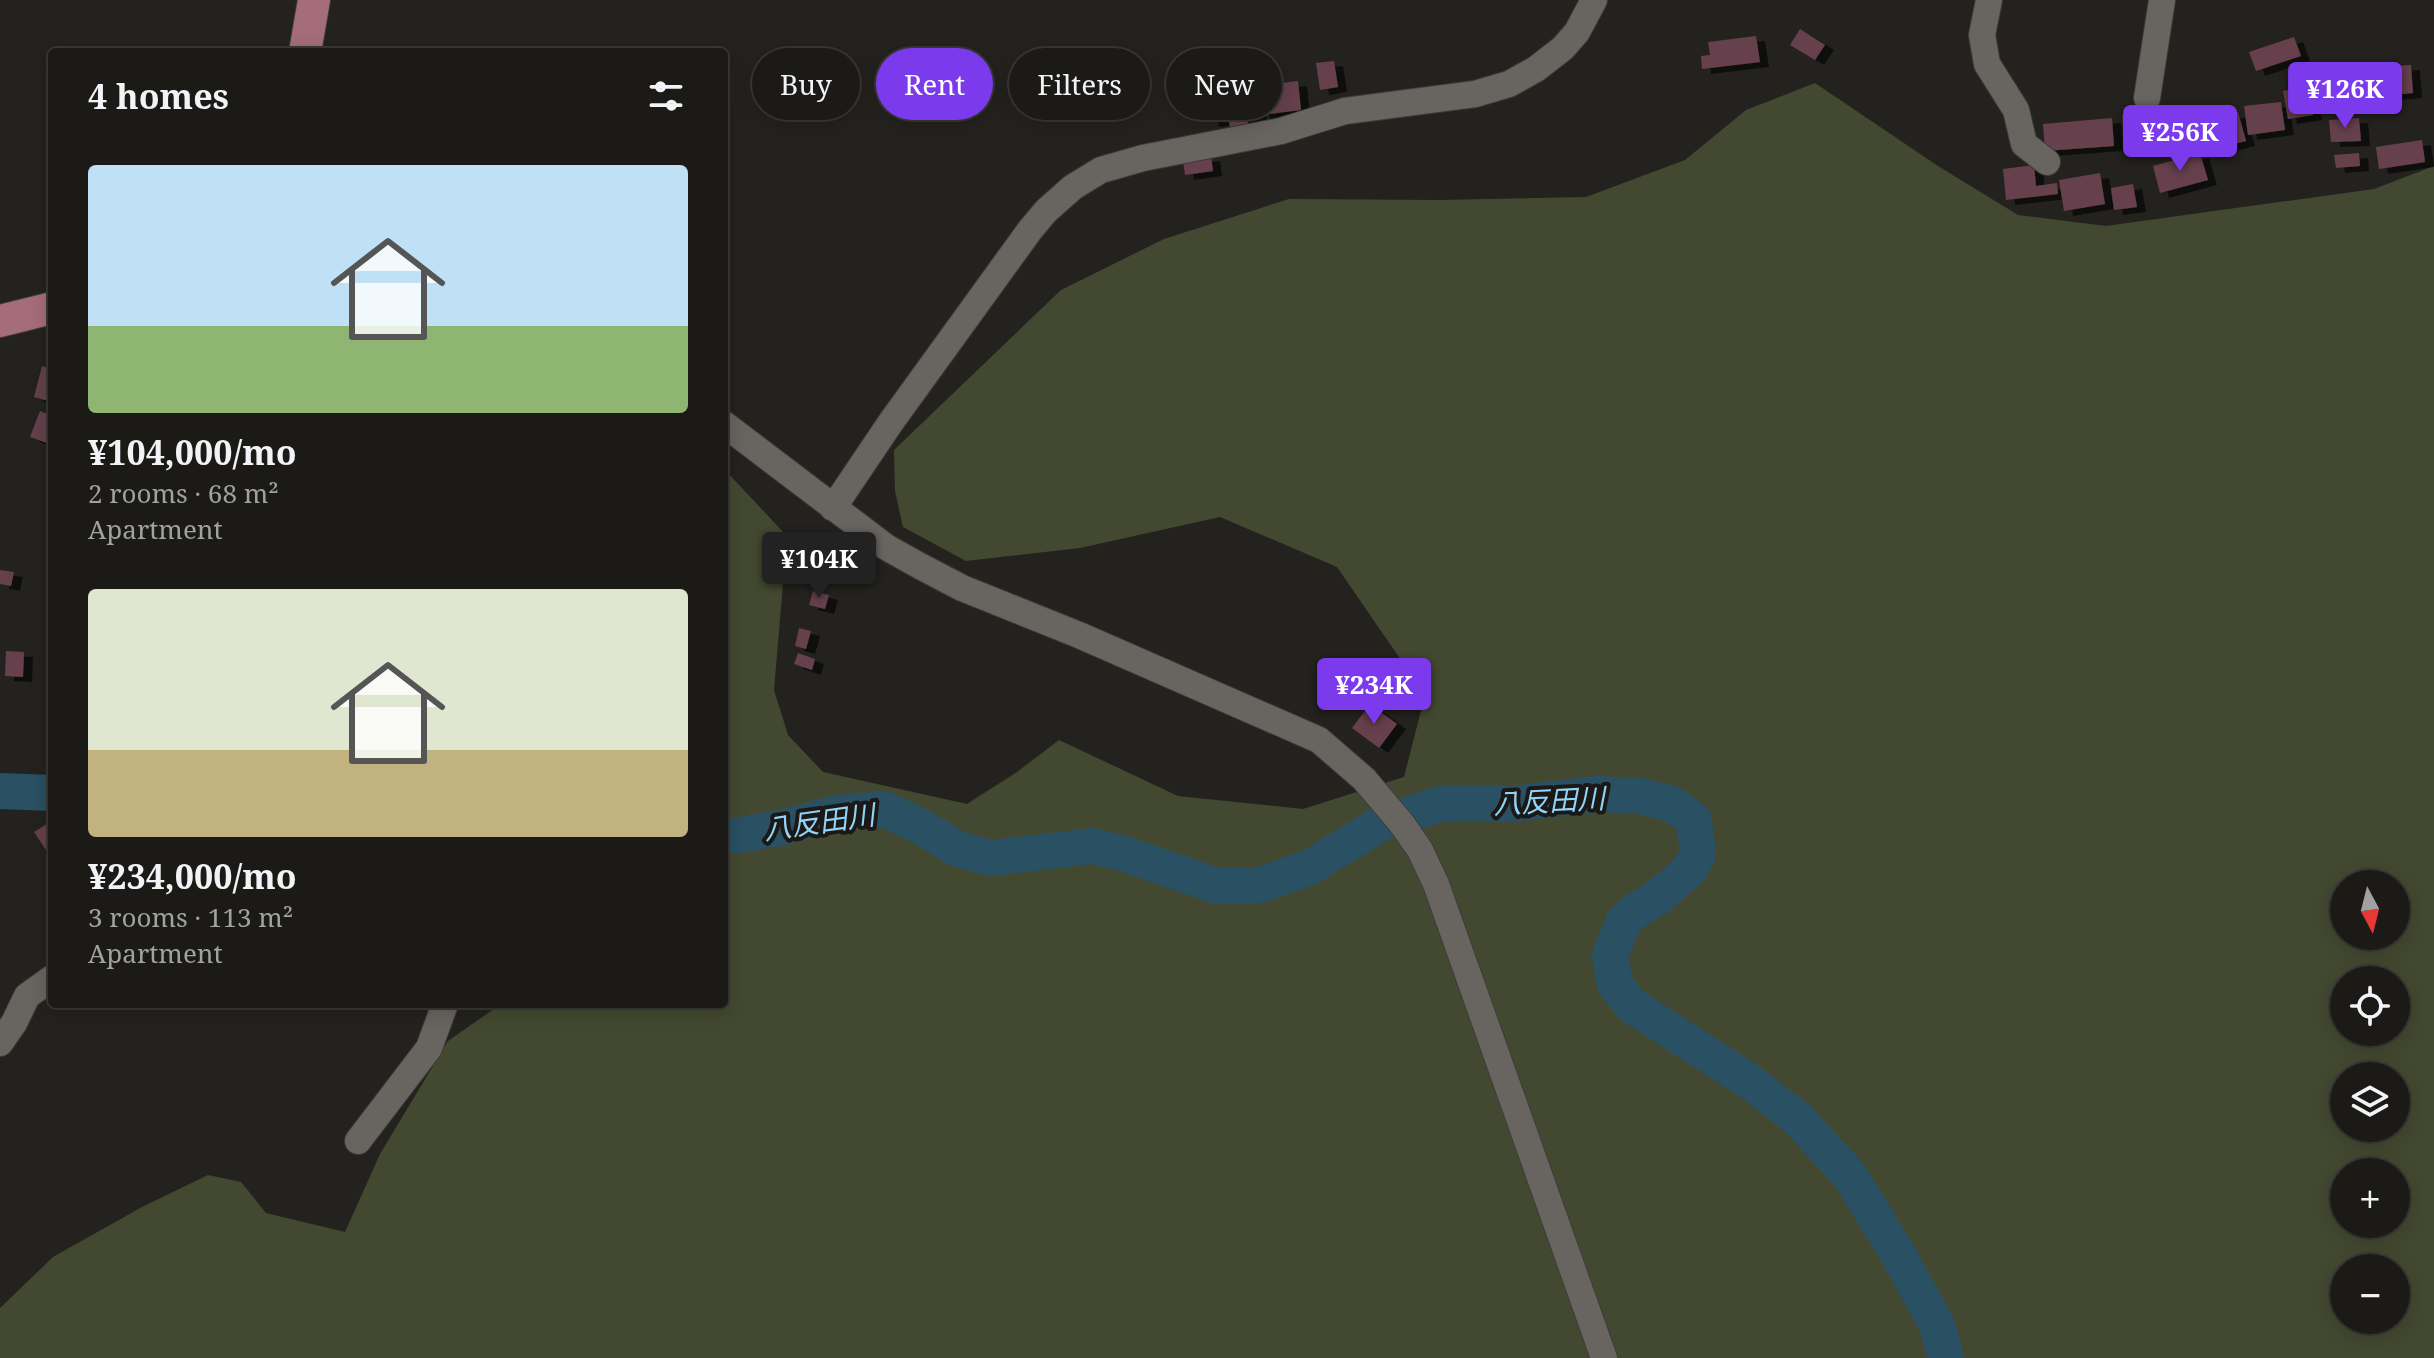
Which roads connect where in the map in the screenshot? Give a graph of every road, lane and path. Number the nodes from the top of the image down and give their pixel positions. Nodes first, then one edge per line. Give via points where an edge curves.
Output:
1 (314, 0) edge
2 (1594, 0) edge
3 (1989, 0) edge
4 (2162, 0) edge
5 (306, 48) edge
6 (2147, 98) dead end
7 (2047, 162) dead end
8 (48, 309) edge
9 (0, 321) edge
10 (728, 427) edge
11 (833, 508) junction
12 (48, 981) edge
13 (444, 1008) edge
14 (0, 1043) edge
15 (358, 1141) dead end
16 (1604, 1358) edge

1 - 5 main road
2 - 11 street via 1563,48 1501,87 1345,111 1281,131 1143,158 1086,178 1030,230
3 - 7 street via 1982,35 1987,64 2016,110 2024,144
4 - 6 street
8 - 9 main road
10 - 11 street
11 - 16 street via 886,547 962,588 1319,740 1374,791 1420,850 1436,884
12 - 14 street via 27,996
13 - 15 street via 429,1048

